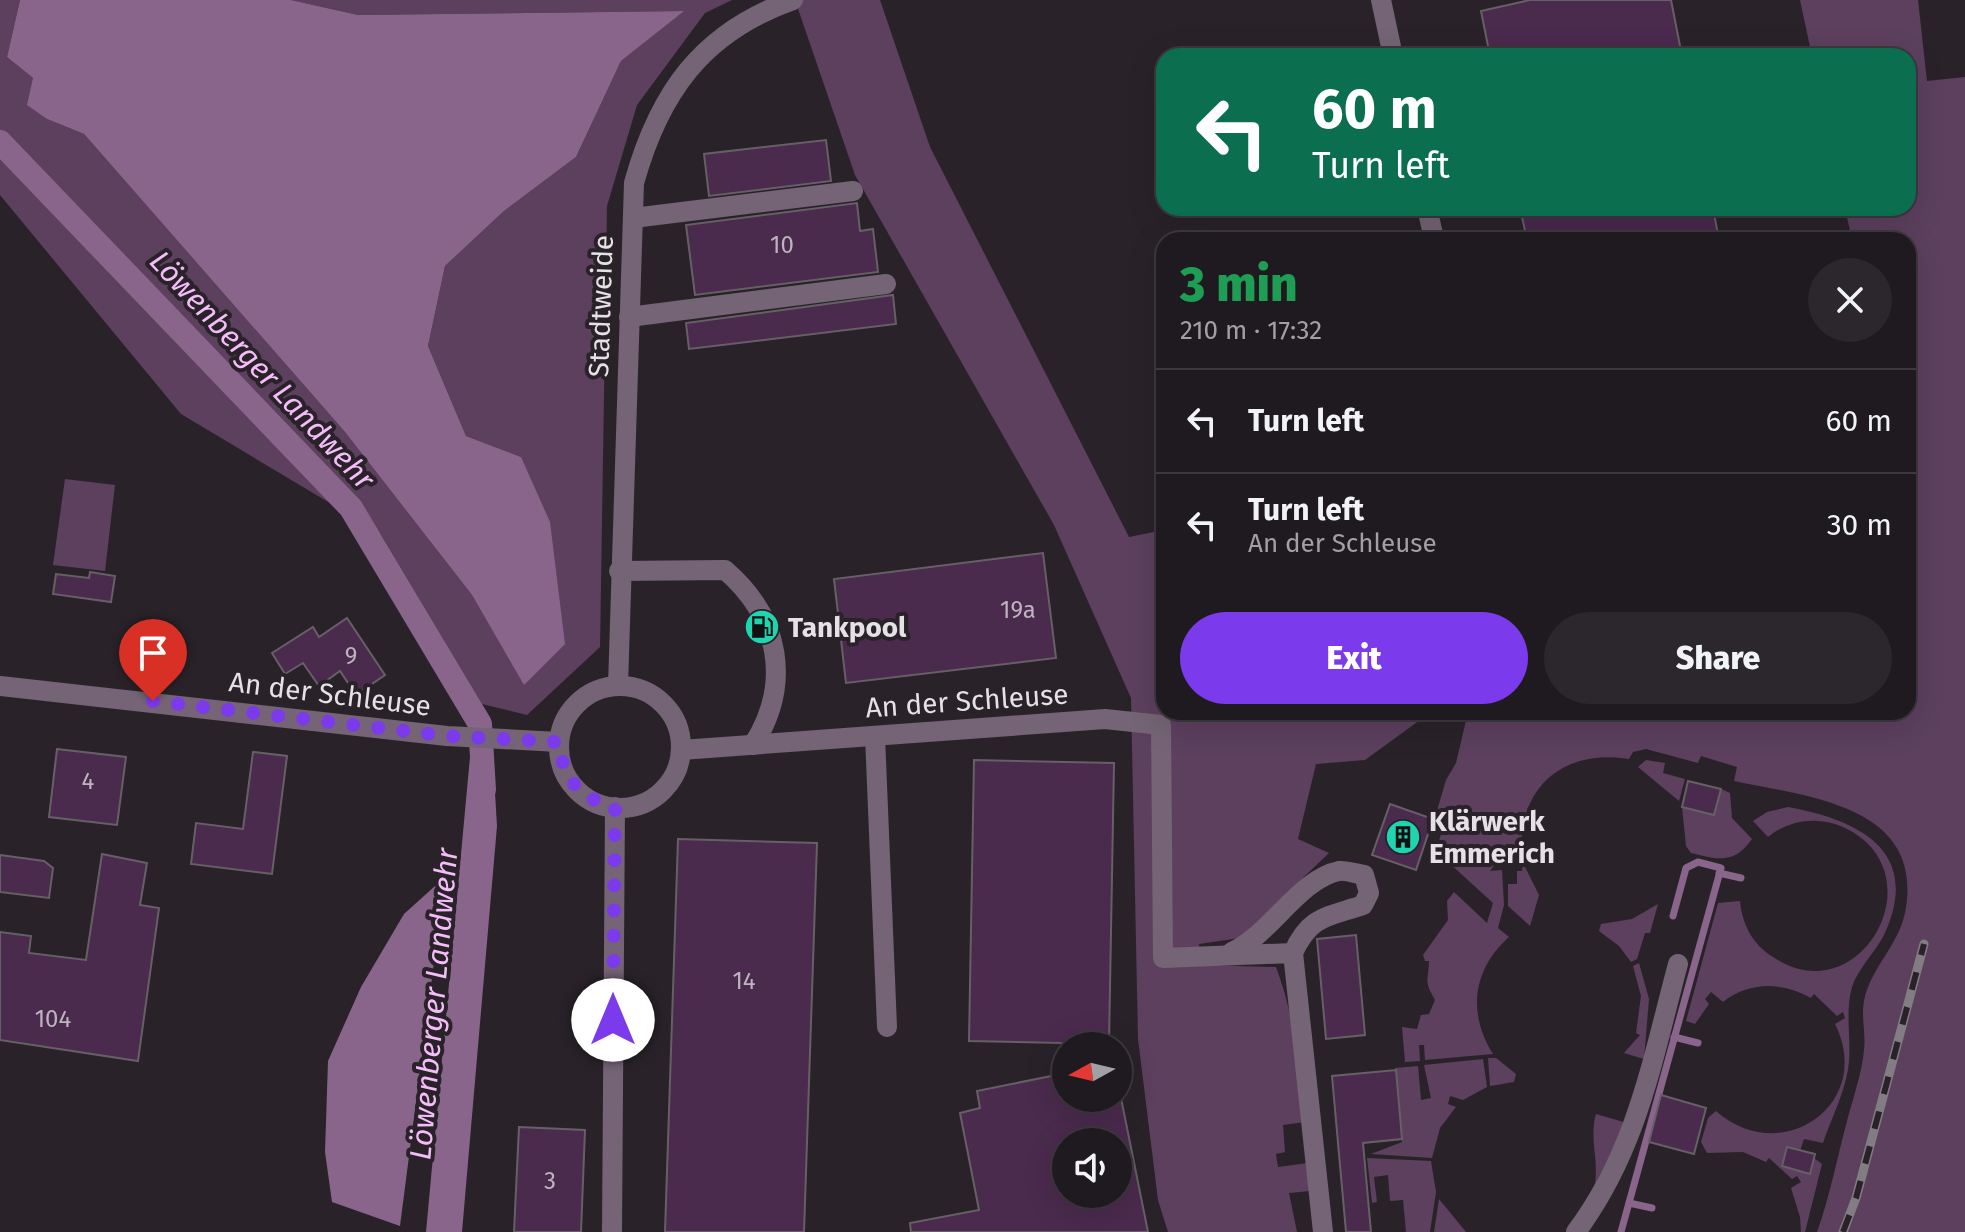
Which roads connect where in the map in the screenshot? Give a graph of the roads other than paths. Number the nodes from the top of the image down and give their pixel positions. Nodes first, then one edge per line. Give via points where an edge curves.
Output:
1 (793, 0) edge
2 (1381, 0) edge
3 (1391, 48) edge
4 (853, 191) dead end
5 (633, 218) junction
6 (886, 284) dead end
7 (629, 317) junction
8 (619, 571) junction
9 (0, 686) edge
10 (618, 686) junction
11 (875, 736) junction
12 (559, 742) junction
13 (753, 745) junction
14 (681, 750) junction
15 (615, 807) junction
16 (1293, 953) junction
17 (1224, 955) junction
18 (1678, 964) dead end
19 (887, 1027) dead end
20 (612, 1232) edge
21 (1323, 1232) edge
22 (1576, 1232) edge

1 - 5 street, Stadtweide via 728,33 694,61 664,103 646,141 634,183
2 - 3 street
4 - 5 street
5 - 7 street, Stadtweide
6 - 7 street
7 - 8 street, Stadtweide
8 - 10 street, Stadtweide
8 - 13 street via 725,570 748,591 766,626 779,671 766,724
9 - 12 street, An der Schleuse via 447,736
10 - 12 street via 584,697 563,725
10 - 14 street via 642,690 664,704 677,726
11 - 13 street, An der Schleuse
11 - 17 street, An der Schleuse via 1105,719 1161,725 1163,958
11 - 19 street
12 - 15 street via 561,761 574,786 596,803
13 - 14 street, An der Schleuse
14 - 15 street via 667,786 652,799
15 - 20 street
16 - 17 street
16 - 17 street via 1302,933 1320,918 1363,905 1369,893 1364,875 1339,871 1310,887 1248,945
16 - 21 street
18 - 22 street via 1631,1139 1604,1195

